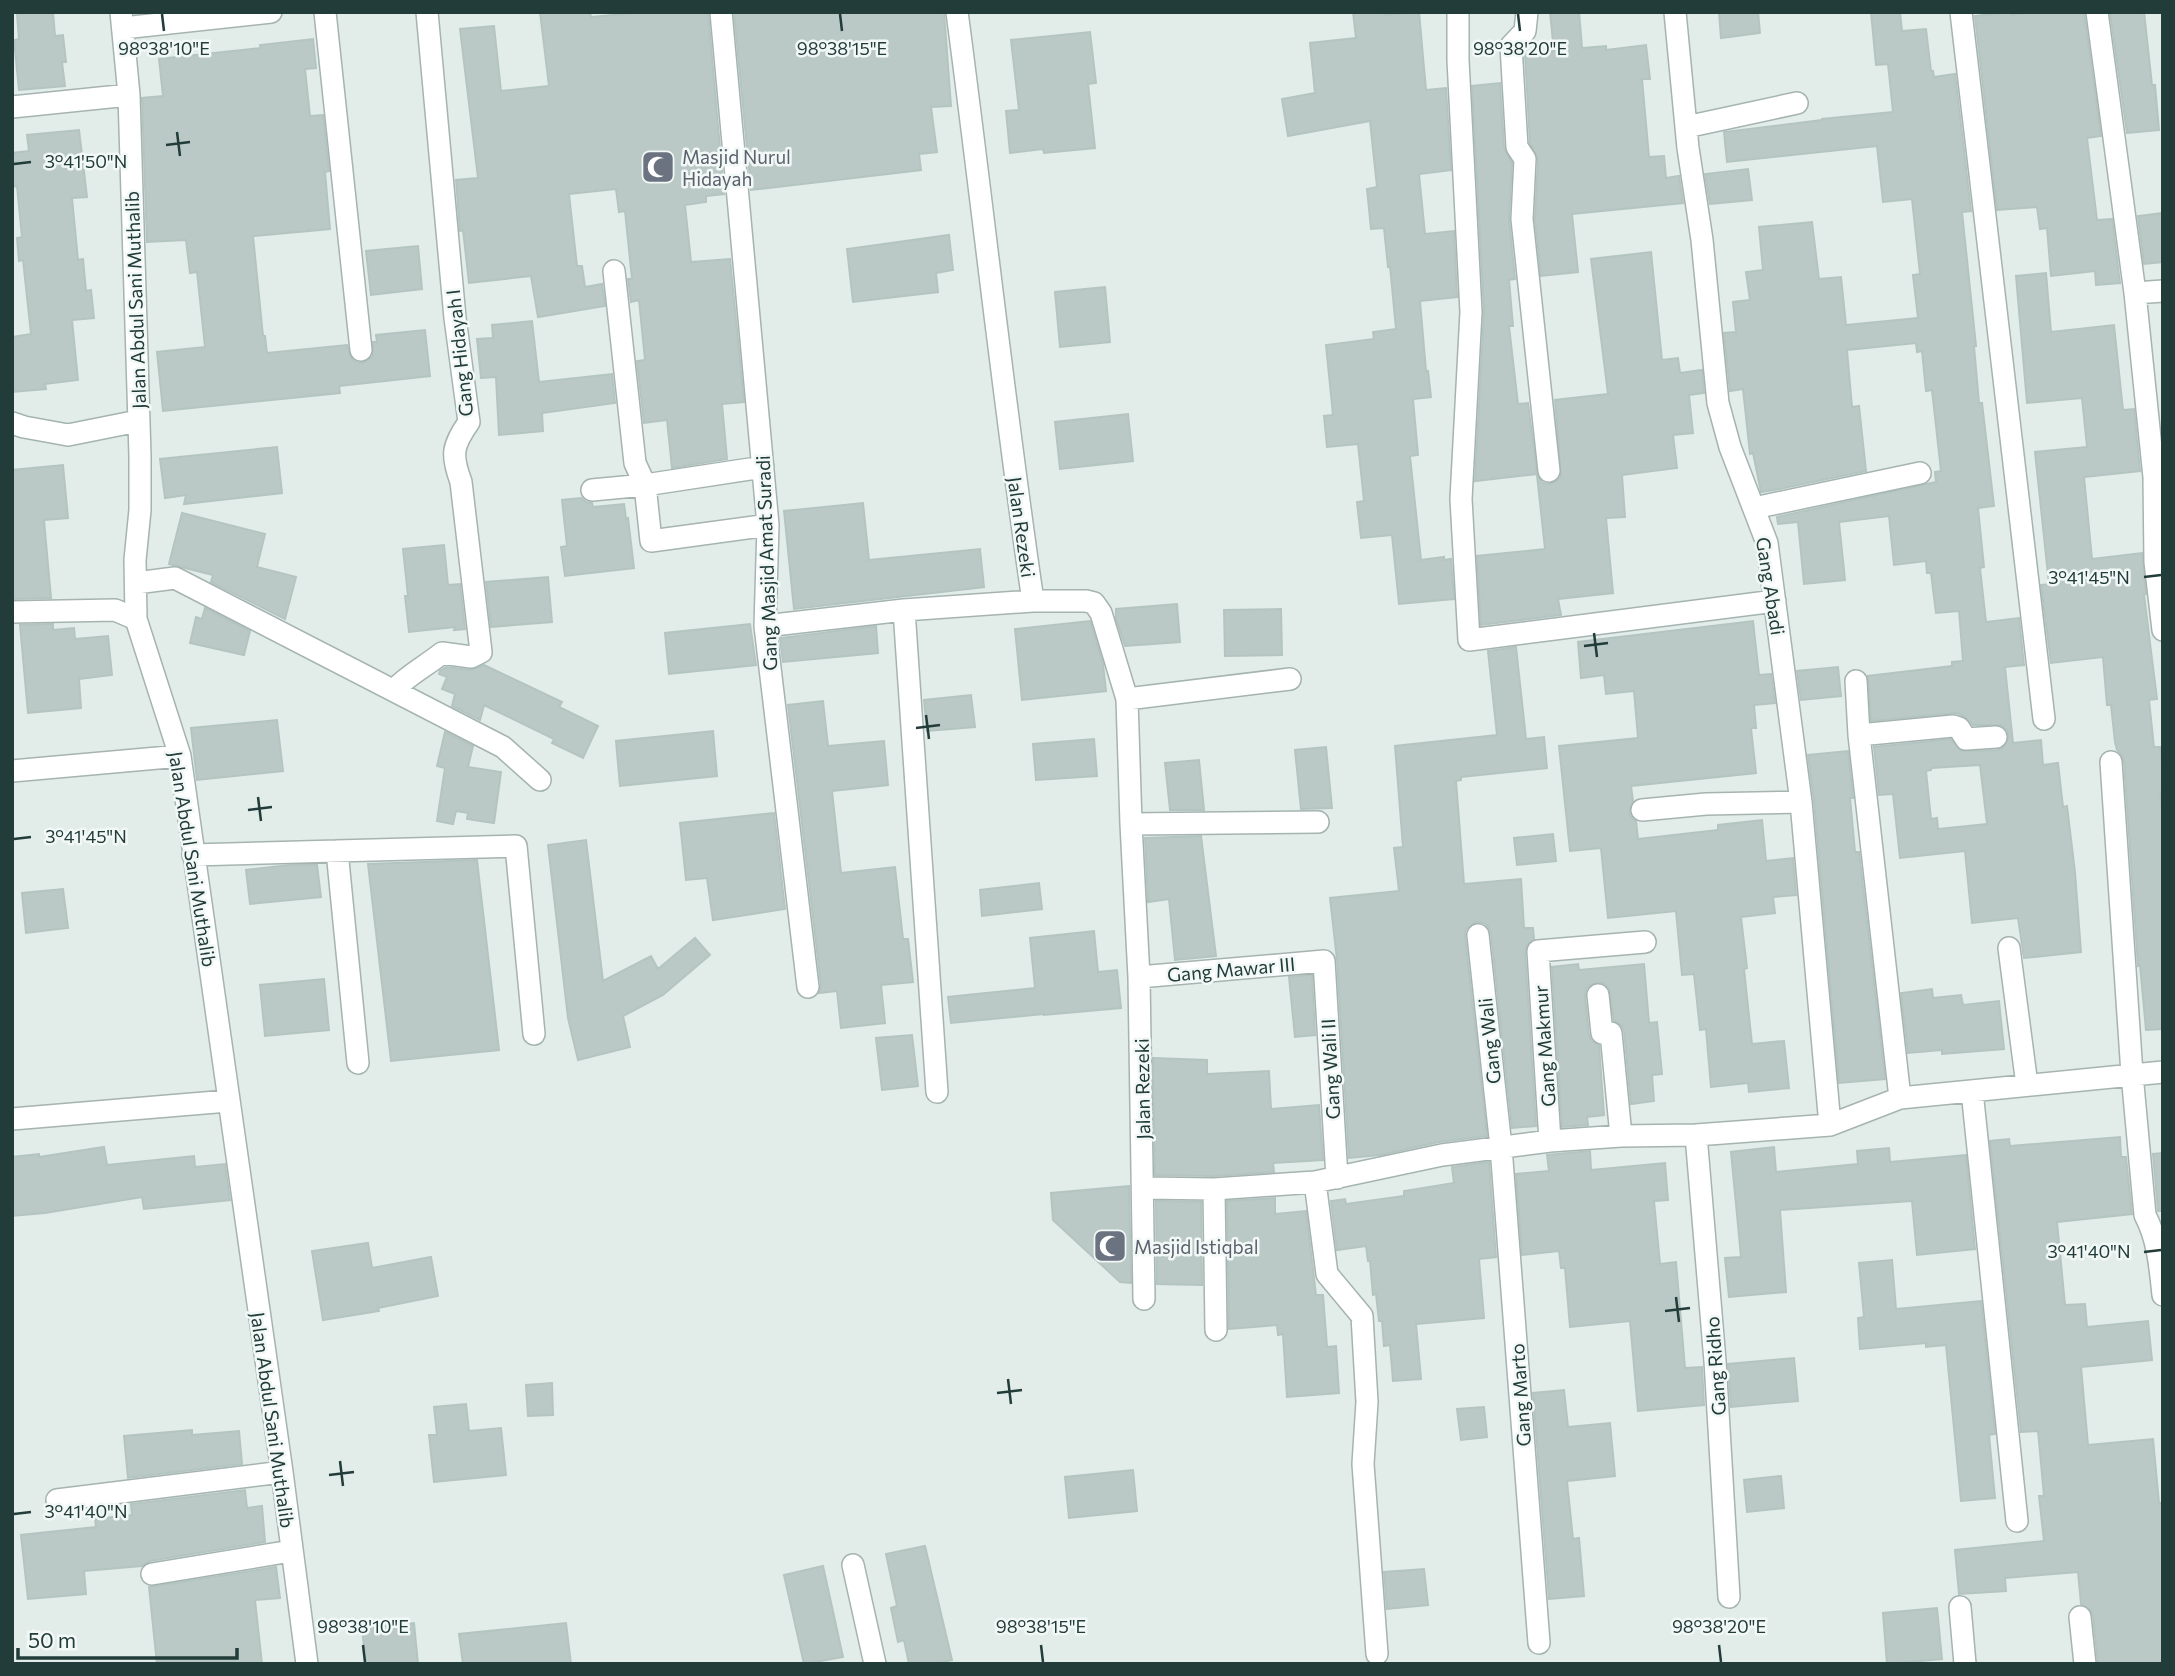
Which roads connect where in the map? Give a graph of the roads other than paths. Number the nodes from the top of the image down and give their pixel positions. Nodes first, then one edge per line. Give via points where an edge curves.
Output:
1 (269, 12) edge
2 (326, 12) edge
3 (427, 12) edge
4 (721, 12) edge
5 (957, 12) edge
6 (1458, 12) edge
7 (1527, 12) edge
8 (1675, 12) edge
9 (1961, 12) edge
10 (2097, 12) edge
11 (122, 20) edge
12 (129, 95) junction
13 (1797, 103) dead end
14 (12, 107) edge
15 (1686, 127) junction
16 (614, 271) dead end
17 (2163, 291) edge
18 (2135, 293) junction
19 (361, 350) dead end
20 (138, 421) junction
21 (12, 423) edge
22 (763, 467) junction
23 (1549, 471) dead end
24 (1920, 473) dead end
25 (2159, 477) edge
26 (645, 485) junction
27 (592, 490) dead end
28 (1754, 508) junction
29 (768, 524) junction
30 (136, 583) junction
31 (1032, 601) junction
32 (1775, 601) junction
33 (904, 610) junction
34 (12, 612) edge
35 (136, 619) junction
36 (765, 626) junction
37 (2163, 630) edge
38 (1290, 679) dead end
39 (1856, 681) dead end
40 (401, 684) junction
41 (1128, 699) junction
42 (2044, 719) dead end
43 (1859, 734) junction
44 (1996, 737) dead end
45 (180, 756) junction
46 (2110, 762) dead end
47 (12, 771) edge
48 (540, 780) dead end
49 (1801, 802) junction
50 (1642, 810) dead end
51 (1318, 822) dead end
52 (1131, 824) junction
53 (337, 851) junction
54 (193, 855) junction
55 (1478, 935) dead end
56 (1644, 942) dead end
57 (2009, 948) dead end
58 (1324, 961) joint
59 (1139, 977) junction
60 (808, 988) dead end
61 (1598, 995) dead end
62 (534, 1034) dead end
63 (358, 1063) dead end
64 (2163, 1072) edge
65 (2132, 1074) junction
66 (2027, 1085) junction
67 (1972, 1091) junction
68 (937, 1092) dead end
69 (1900, 1098) junction
70 (228, 1101) junction
71 (12, 1119) edge
72 (1829, 1125) junction
73 (1696, 1135) junction
74 (1621, 1136) junction
75 (1550, 1141) junction
76 (1501, 1147) junction
77 (1337, 1178) junction
78 (1315, 1182) junction
79 (1144, 1188) junction
80 (1213, 1189) junction
81 (2163, 1294) edge
82 (1144, 1298) dead end
83 (1216, 1330) dead end
84 (282, 1472) junction
85 (57, 1500) dead end
86 (2017, 1521) dead end
87 (291, 1552) junction
88 (853, 1564) dead end
89 (152, 1574) dead end
90 (1729, 1597) dead end
91 (1960, 1608) dead end
92 (2080, 1618) dead end
93 (1539, 1643) dead end
94 (1377, 1654) dead end
95 (307, 1664) edge
96 (875, 1664) edge
97 (1965, 1664) edge
98 (2085, 1664) edge

1 - 11 street
2 - 19 street
3 - 40 street, Gang Hidayah I via 469,422 456,440 454,462 461,482 481,652 471,657 442,653
4 - 22 street, Gang Masjid Amat Suradi
5 - 31 street, Jalan Rezeki
6 - 32 street via 1471,312 1461,499 1469,640
7 - 23 street via 1525,31 1511,46 1511,61 1517,147 1525,159 1522,219
8 - 15 street, Gang Abadi
9 - 42 street
10 - 18 street
11 - 12 street, Jalan Abdul Sani Muthalib
12 - 14 street
12 - 20 street, Jalan Abdul Sani Muthalib
13 - 15 street
15 - 28 street, Gang Abadi via 1718,403
16 - 26 street via 635,463
17 - 18 street
18 - 25 street
20 - 21 street via 68,435
20 - 30 street, Jalan Abdul Sani Muthalib
22 - 26 street
22 - 29 street, Gang Masjid Amat Suradi
24 - 28 street
25 - 37 street via 2155,562
26 - 27 street
26 - 29 street via 651,541
28 - 32 street, Gang Abadi via 1767,543
29 - 36 street, Gang Masjid Amat Suradi
30 - 35 street, Jalan Abdul Sani Muthalib
30 - 40 street via 175,578
31 - 33 street
31 - 41 street, Jalan Rezeki via 1094,603
32 - 49 street, Gang Abadi
33 - 36 street
33 - 68 street
34 - 35 street via 115,611
35 - 45 street, Jalan Abdul Sani Muthalib
36 - 60 street, Gang Masjid Amat Suradi
38 - 41 street
39 - 43 street
40 - 48 street via 503,747
41 - 52 street, Jalan Rezeki
43 - 44 street via 1953,726 1966,739
43 - 69 street
45 - 47 street
45 - 54 street, Jalan Abdul Sani Muthalib
46 - 65 street
49 - 50 street
49 - 72 street, Gang Abadi
51 - 52 street
52 - 59 street, Jalan Rezeki
53 - 54 street
53 - 62 street via 516,846
53 - 63 street
54 - 70 street, Jalan Abdul Sani Muthalib
55 - 76 street, Gang Wali
56 - 75 street, Gang Makmur via 1538,951
57 - 66 street
58 - 59 street, Gang Mawar III
58 - 77 street, Gang Wali II
59 - 79 street, Jalan Rezeki
61 - 74 street via 1602,1033 1611,1033
64 - 65 street
65 - 66 street
65 - 81 street via 2145,1214 2156,1242
66 - 67 street
67 - 69 street
67 - 86 street
69 - 72 street
70 - 71 street
70 - 84 street, Jalan Abdul Sani Muthalib
72 - 73 street
73 - 74 street
73 - 90 street, Gang Ridho
74 - 75 street
75 - 76 street
76 - 77 street
76 - 93 street, Gang Marto
77 - 78 street
78 - 80 street
78 - 94 street via 1328,1274 1362,1315 1367,1402 1363,1464
79 - 80 street
79 - 82 street, Jalan Rezeki
80 - 83 street
84 - 85 street
84 - 87 street, Jalan Abdul Sani Muthalib
87 - 89 street
87 - 95 street, Jalan Abdul Sani Muthalib
88 - 96 street
91 - 97 street
92 - 98 street

